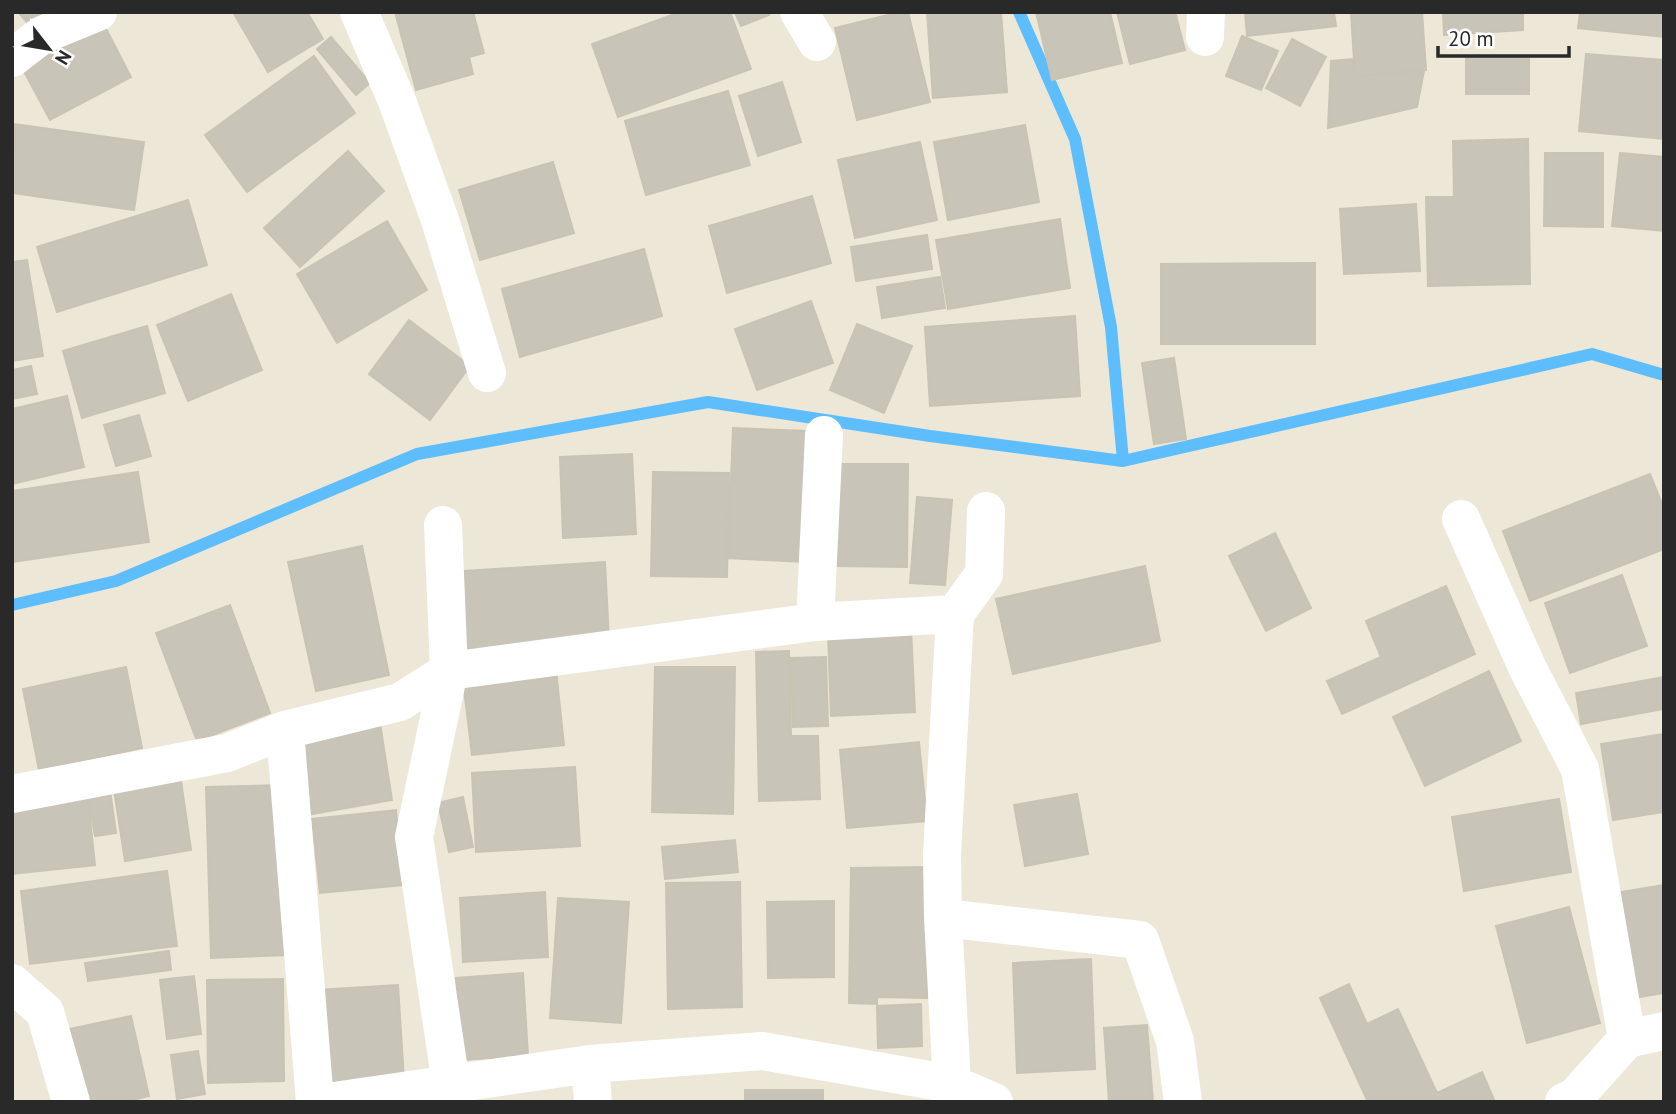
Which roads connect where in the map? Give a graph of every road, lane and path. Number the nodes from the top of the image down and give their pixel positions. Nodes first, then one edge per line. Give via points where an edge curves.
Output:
1 (98, 12) edge
2 (359, 12) edge
3 (12, 58) edge
4 (487, 373) dead end
5 (824, 435) dead end
6 (986, 511) dead end
7 (1461, 519) dead end
8 (443, 525) dead end
9 (955, 614) junction
10 (816, 622) junction
11 (449, 671) junction
12 (285, 730) junction
13 (12, 794) edge
14 (943, 918) junction
15 (12, 983) edge
16 (1664, 1031) edge
17 (1627, 1039) junction
18 (590, 1064) junction
19 (451, 1084) junction
20 (952, 1084) junction
21 (71, 1102) edge
22 (315, 1102) edge
23 (327, 1102) edge
24 (593, 1102) edge
25 (994, 1102) edge
26 (1183, 1102) edge
27 (1564, 1102) edge

1 - 3 street via 42,35
2 - 4 street via 436,208
5 - 10 street
6 - 9 street via 984,574
7 - 17 street via 1528,669 1580,769
8 - 11 street
9 - 10 street
9 - 14 street
10 - 11 street
11 - 12 street via 400,702
11 - 19 street via 414,837
12 - 13 street via 227,752
12 - 22 street
14 - 20 street
14 - 26 street via 1140,940 1175,1041
15 - 21 street via 46,1012
16 - 17 street
17 - 27 street via 1574,1097
18 - 19 street
18 - 20 street via 762,1051
18 - 24 street
19 - 23 street
20 - 25 street

